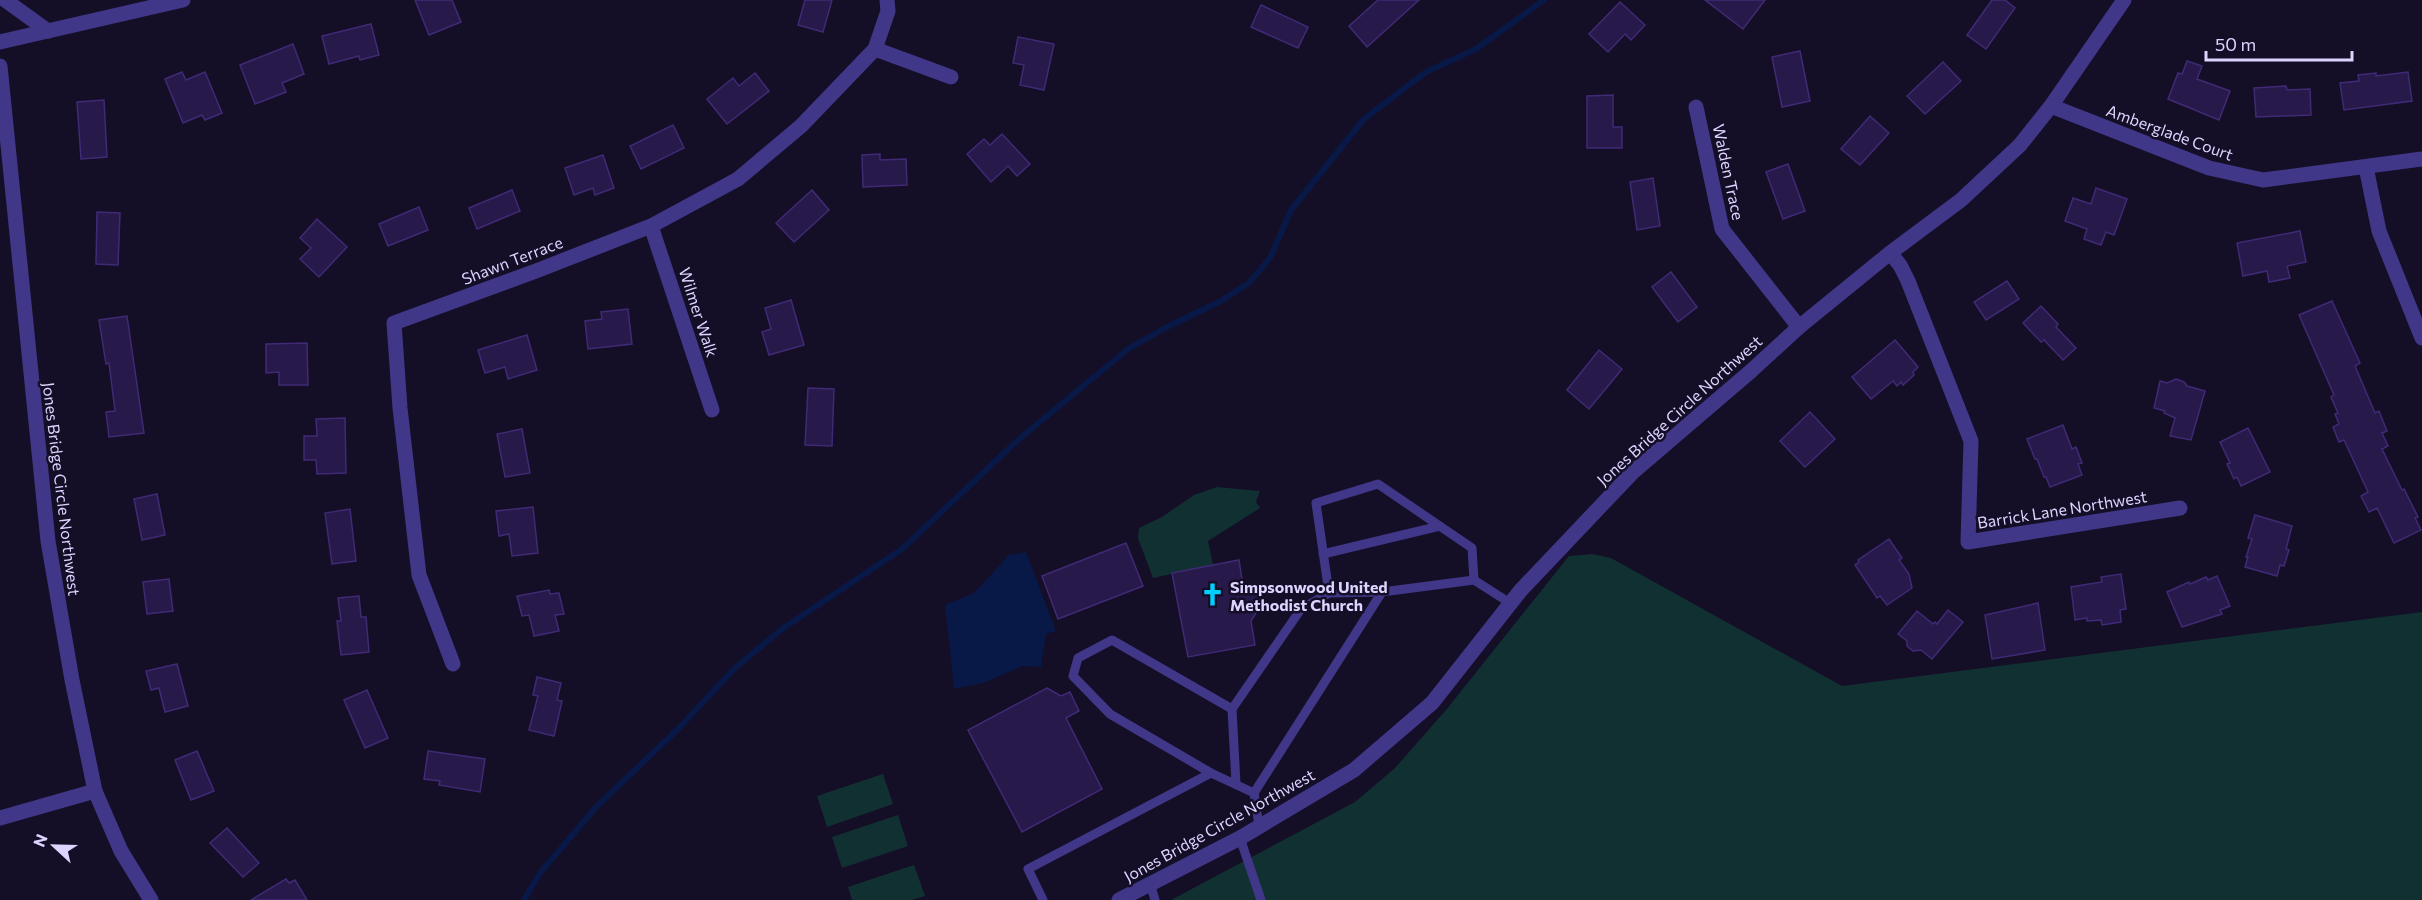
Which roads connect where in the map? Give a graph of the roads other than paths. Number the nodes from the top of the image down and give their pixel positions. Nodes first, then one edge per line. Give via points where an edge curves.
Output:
1 (5, 0) edge
2 (183, 0) edge
3 (887, 0) edge
4 (2124, 0) edge
5 (48, 30) junction
6 (0, 42) edge
7 (875, 49) junction
8 (0, 66) edge
9 (951, 78) dead end
10 (1696, 106) dead end
11 (2051, 106) junction
12 (2422, 159) edge
13 (2366, 168) junction
14 (651, 226) junction
15 (1890, 253) junction
16 (1798, 327) junction
17 (2422, 338) edge
18 (712, 411) dead end
19 (2180, 508) dead end
20 (1440, 526) junction
21 (1323, 554) junction
22 (1474, 580) junction
23 (1382, 592) junction
24 (1329, 593) junction
25 (1510, 603) junction
26 (453, 664) dead end
27 (1232, 709) junction
28 (1211, 772) junction
29 (1236, 784) junction
30 (95, 791) junction
31 (1254, 793) junction
32 (0, 818) edge
33 (1259, 826) junction
34 (1240, 838) junction
35 (1150, 883) junction
36 (152, 900) edge
37 (1042, 900) edge
38 (1119, 900) edge
39 (1155, 900) edge
40 (1261, 900) edge

1 - 5 street
2 - 5 street
3 - 7 street, Shawn Terrace via 888,11
4 - 11 street, Jones Bridge Circle Northwest
5 - 6 street
7 - 9 street
7 - 14 street, Shawn Terrace via 801,126 738,179
8 - 30 street, Jones Bridge Circle Northwest via 48,541
10 - 16 street, Walden Trace via 1722,229
11 - 13 street, Amberglade Court via 2209,168 2263,180
11 - 15 street, Jones Bridge Circle Northwest via 2020,144 1961,200
12 - 13 street, Amberglade Court
13 - 17 street via 2379,231
14 - 18 street, Wilmer Walk
14 - 26 street, Shawn Terrace via 394,323 419,575
15 - 16 street, Jones Bridge Circle Northwest
15 - 19 street, Barrick Lane Northwest via 1908,280 1971,441 1968,542
16 - 25 street, Jones Bridge Circle Northwest via 1633,472
20 - 21 lane
20 - 21 lane via 1378,484 1316,503
20 - 22 lane via 1472,548
21 - 24 lane
22 - 23 lane
22 - 25 lane
23 - 24 lane
23 - 31 lane
24 - 27 lane via 1301,609
25 - 33 street, Jones Bridge Circle Northwest via 1432,703 1354,770
27 - 28 lane via 1112,640 1078,658 1073,676 1110,714
27 - 29 lane
28 - 29 lane
28 - 37 lane via 1028,869
29 - 31 lane
30 - 32 street
30 - 36 street, Jones Bridge Circle Northwest via 121,851
31 - 33 lane
33 - 34 street, Jones Bridge Circle Northwest
34 - 35 street, Jones Bridge Circle Northwest
34 - 40 lane
35 - 38 street, Jones Bridge Circle Northwest
35 - 39 lane

